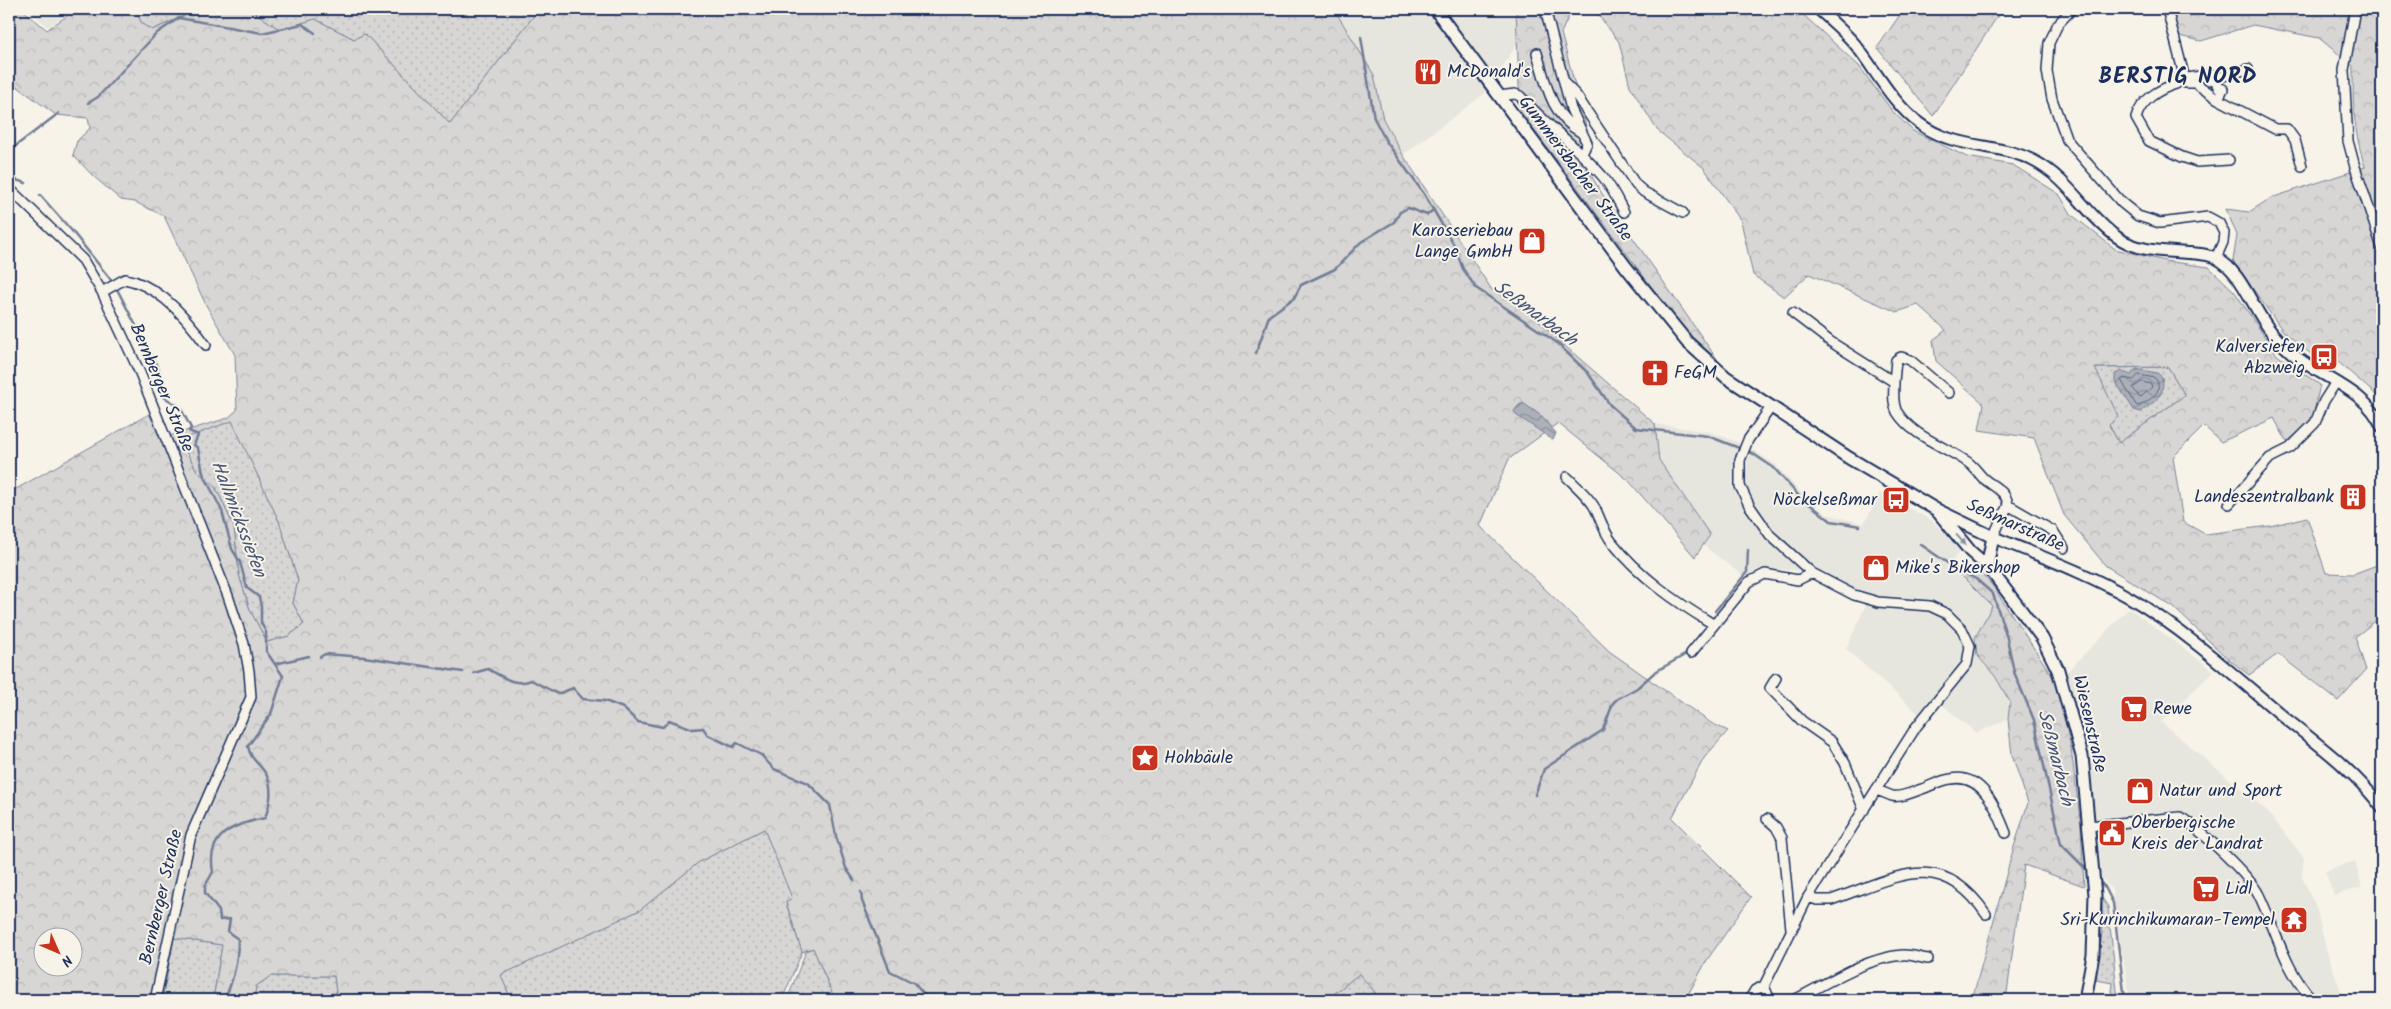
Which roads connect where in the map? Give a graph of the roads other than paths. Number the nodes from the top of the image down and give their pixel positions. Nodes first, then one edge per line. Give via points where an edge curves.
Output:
1 (1435, 9) edge
2 (1545, 9) edge
3 (1818, 9) edge
4 (2072, 9) edge
5 (2167, 9) edge
6 (2355, 9) edge
7 (1537, 53) dead end
8 (2248, 69) dead end
9 (2215, 78) junction
10 (2188, 82) junction
11 (1565, 84) junction
12 (1499, 96) junction
13 (2218, 99) junction
14 (1582, 134) junction
15 (1582, 154) junction
16 (2229, 160) dead end
17 (2302, 166) dead end
18 (9, 188) edge
19 (1624, 212) dead end
20 (1684, 213) dead end
21 (2382, 247) edge
22 (2216, 258) junction
23 (1634, 278) joint
24 (102, 292) junction
25 (1793, 313) dead end
26 (206, 345) dead end
27 (1894, 382) junction
28 (2336, 382) junction
29 (1949, 393) dead end
30 (1770, 407) junction
31 (2382, 427) edge
32 (1567, 477) dead end
33 (2229, 504) dead end
34 (2008, 505) junction
35 (1935, 509) junction
36 (1994, 537) junction
37 (2064, 548) dead end
38 (1989, 568) junction
39 (1812, 573) junction
40 (1713, 624) junction
41 (1691, 653) dead end
42 (1776, 678) dead end
43 (1877, 790) junction
44 (2382, 808) edge
45 (1864, 810) junction
46 (1767, 819) dead end
47 (2088, 826) junction
48 (2006, 833) dead end
49 (1808, 897) junction
50 (1986, 914) dead end
51 (1791, 929) junction
52 (1928, 959) dead end
53 (1764, 986) junction
54 (155, 1000) edge
55 (1749, 1000) edge
56 (1770, 1000) edge
57 (1794, 1000) edge
58 (2085, 1000) edge
59 (2313, 1000) edge

1 - 12 main road, Gummersbacher Straße
2 - 11 street
3 - 22 street via 1857,46 1900,106 1920,124 1961,143 2006,151 2033,160 2056,175 2117,237 2133,245
4 - 22 street via 2058,24 2049,43 2052,99 2067,140 2122,203 2138,216 2160,223 2208,217 2219,223 2224,233
5 - 10 street
6 - 21 street via 2344,70 2348,140
7 - 14 street via 1556,110
8 - 9 street
9 - 10 street via 2207,75
9 - 13 street via 2218,87 2224,89
10 - 13 street
10 - 16 street via 2175,80 2176,84 2159,90 2138,111 2136,118 2142,131 2149,141 2182,158 2197,162
11 - 14 street
11 - 20 street via 1576,95 1636,185
12 - 15 street via 1520,96
12 - 23 main road, Gummersbacher Straße
13 - 17 street via 2275,129 2287,129 2295,140
14 - 15 street via 1587,147
15 - 19 street via 1606,180
18 - 24 street, Bernberger Straße via 83,260
22 - 28 street via 2235,274 2269,329 2287,348
23 - 30 main road, Seßmarstraße via 1686,342 1726,377
24 - 26 street via 125,279 139,282 188,320
24 - 54 street, Bernberger Straße via 140,373 228,596 244,644 251,697 191,836
25 - 27 street via 1831,342
27 - 29 street via 1896,360 1901,357 1910,360
27 - 34 street via 1896,411 1905,422 1944,450 1967,461 2005,495
28 - 31 street via 2364,402 2378,417
28 - 33 street via 2315,423 2290,448 2270,458
30 - 35 main road, Seßmarstraße
30 - 39 street via 1748,440 1740,460 1740,486 1770,535
32 - 40 street via 1595,508 1612,542 1644,576 1672,600
34 - 36 street
34 - 37 street via 2053,531
35 - 36 main road, Seßmarstraße
35 -> 38 main road, Wiesenstraße
36 - 38 main road
36 - 44 street, Seßmarstraße via 2109,587 2184,635 2328,754 2369,790
38 - 47 main road, Wiesenstraße via 2042,638 2058,670 2082,756
39 - 40 street via 1798,580 1766,574 1750,582
39 - 43 street via 1854,595 1878,602 1930,606 1947,614 1962,629 1970,646 1967,664 1916,727
40 - 41 street
42 - 45 street via 1770,688 1802,720 1832,742
43 - 45 street
43 - 48 street via 1893,796 1951,778 1964,779 1976,784 1995,805
45 - 49 street
46 - 51 street via 1782,838
47 - 58 main road, Wiesenstraße via 2094,894 2093,955
47 - 59 street via 2180,817 2191,823 2258,893 2282,950 2297,979
49 - 50 street via 1831,900 1907,874 1927,873 1960,884
49 - 51 street
51 - 53 street
52 - 57 street via 1903,955 1878,961
53 - 55 street via 1755,990
53 - 56 street

